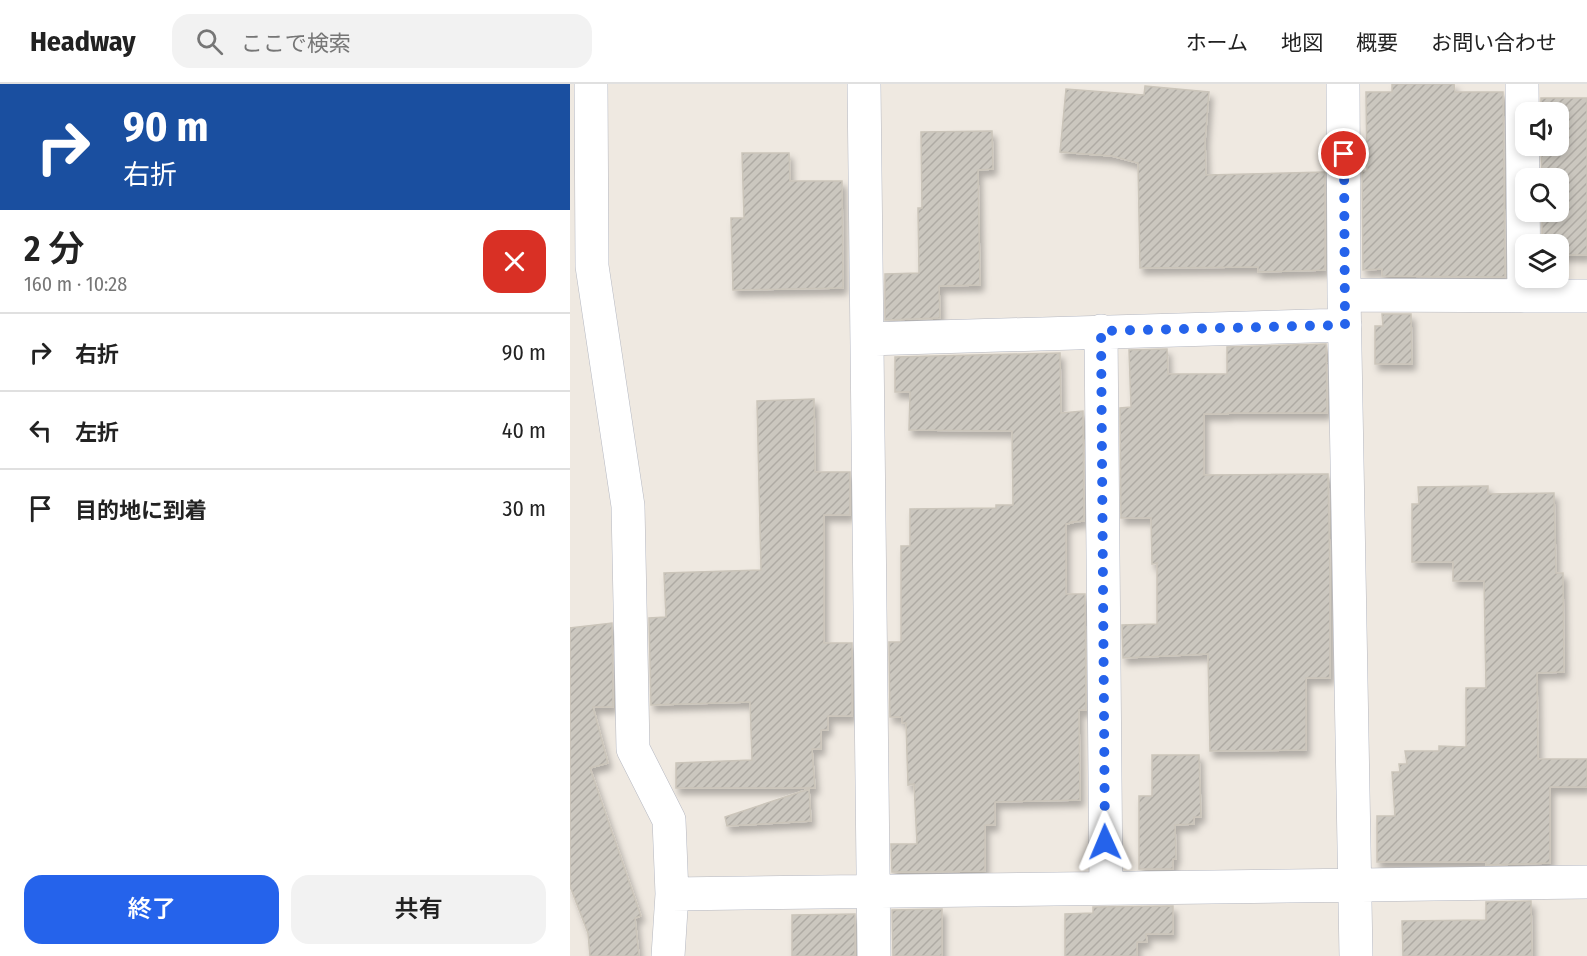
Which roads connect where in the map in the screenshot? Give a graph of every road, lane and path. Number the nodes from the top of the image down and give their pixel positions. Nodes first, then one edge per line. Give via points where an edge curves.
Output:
1 (591, 84) edge
2 (864, 84) edge
3 (1343, 84) edge
4 (1522, 84) edge
5 (1524, 296) junction
6 (1587, 296) edge
7 (1344, 310) junction
8 (1101, 331) junction
9 (867, 339) junction
10 (1587, 882) edge
11 (1355, 885) junction
12 (1106, 888) junction
13 (873, 891) junction
14 (672, 894) junction
15 (668, 956) edge
16 (874, 956) edge
17 (1356, 956) edge

1 - 14 street via 592,266 628,506 633,749 669,820
2 - 9 street
3 - 7 street
4 - 5 street
5 - 6 street
5 - 7 street
7 - 8 street
7 - 11 street
8 - 9 street
8 - 12 street
9 - 13 street
10 - 11 street
11 - 12 street
11 - 17 street
12 - 13 street
13 - 14 street
13 - 16 street
14 - 15 street

